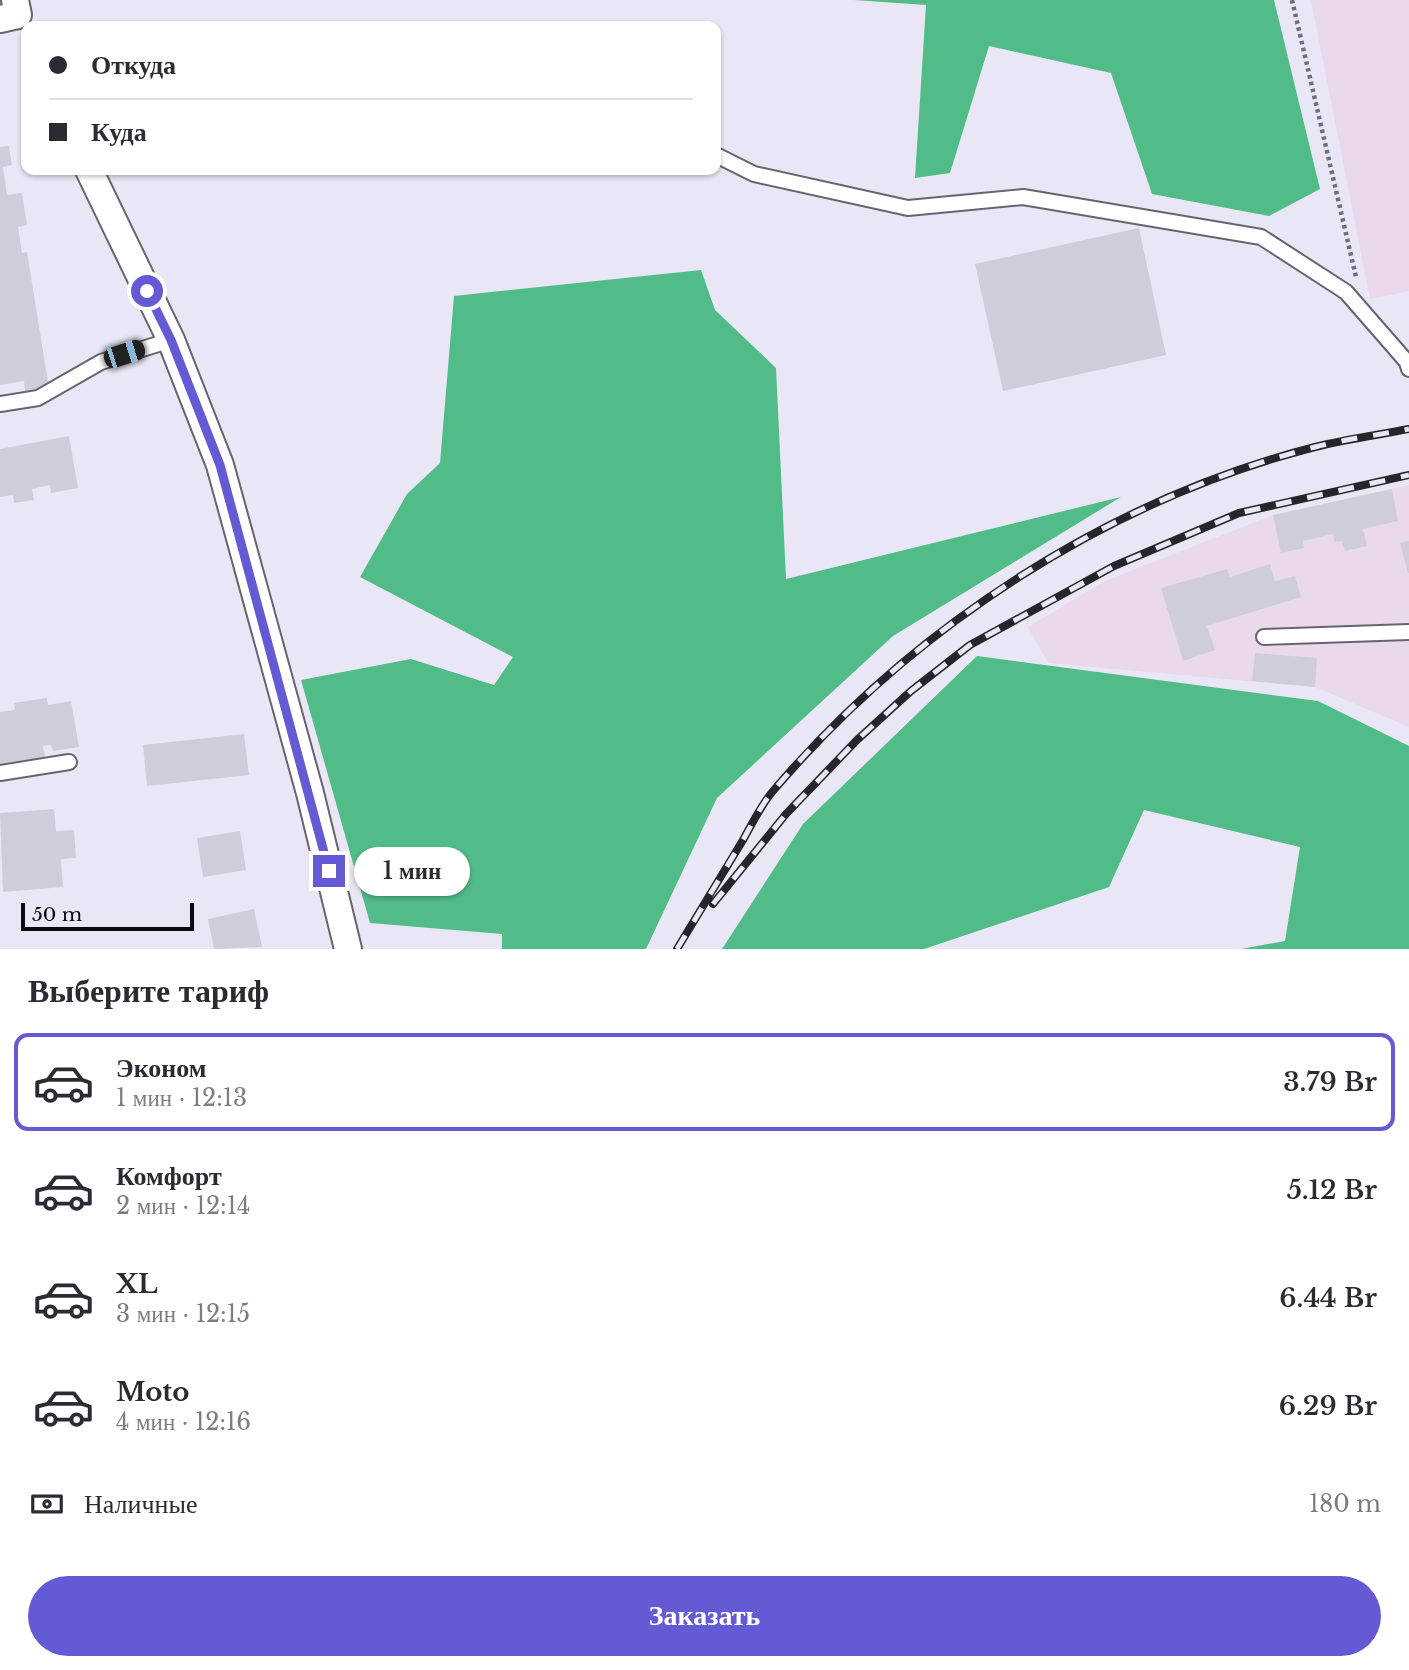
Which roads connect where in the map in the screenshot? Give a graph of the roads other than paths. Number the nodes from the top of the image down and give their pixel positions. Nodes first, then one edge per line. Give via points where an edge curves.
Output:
1 (721, 158) edge
2 (91, 175) edge
3 (171, 340) junction
4 (1409, 369) edge
5 (0, 404) edge
6 (1409, 632) edge
7 (1264, 637) dead end
8 (69, 762) dead end
9 (0, 773) edge
10 (348, 949) edge

1 - 4 lane via 754,174 908,208 1023,197 1261,237 1346,292
2 - 3 street
3 - 5 lane via 101,362 38,398
3 - 10 street via 220,465
6 - 7 lane
8 - 9 lane

